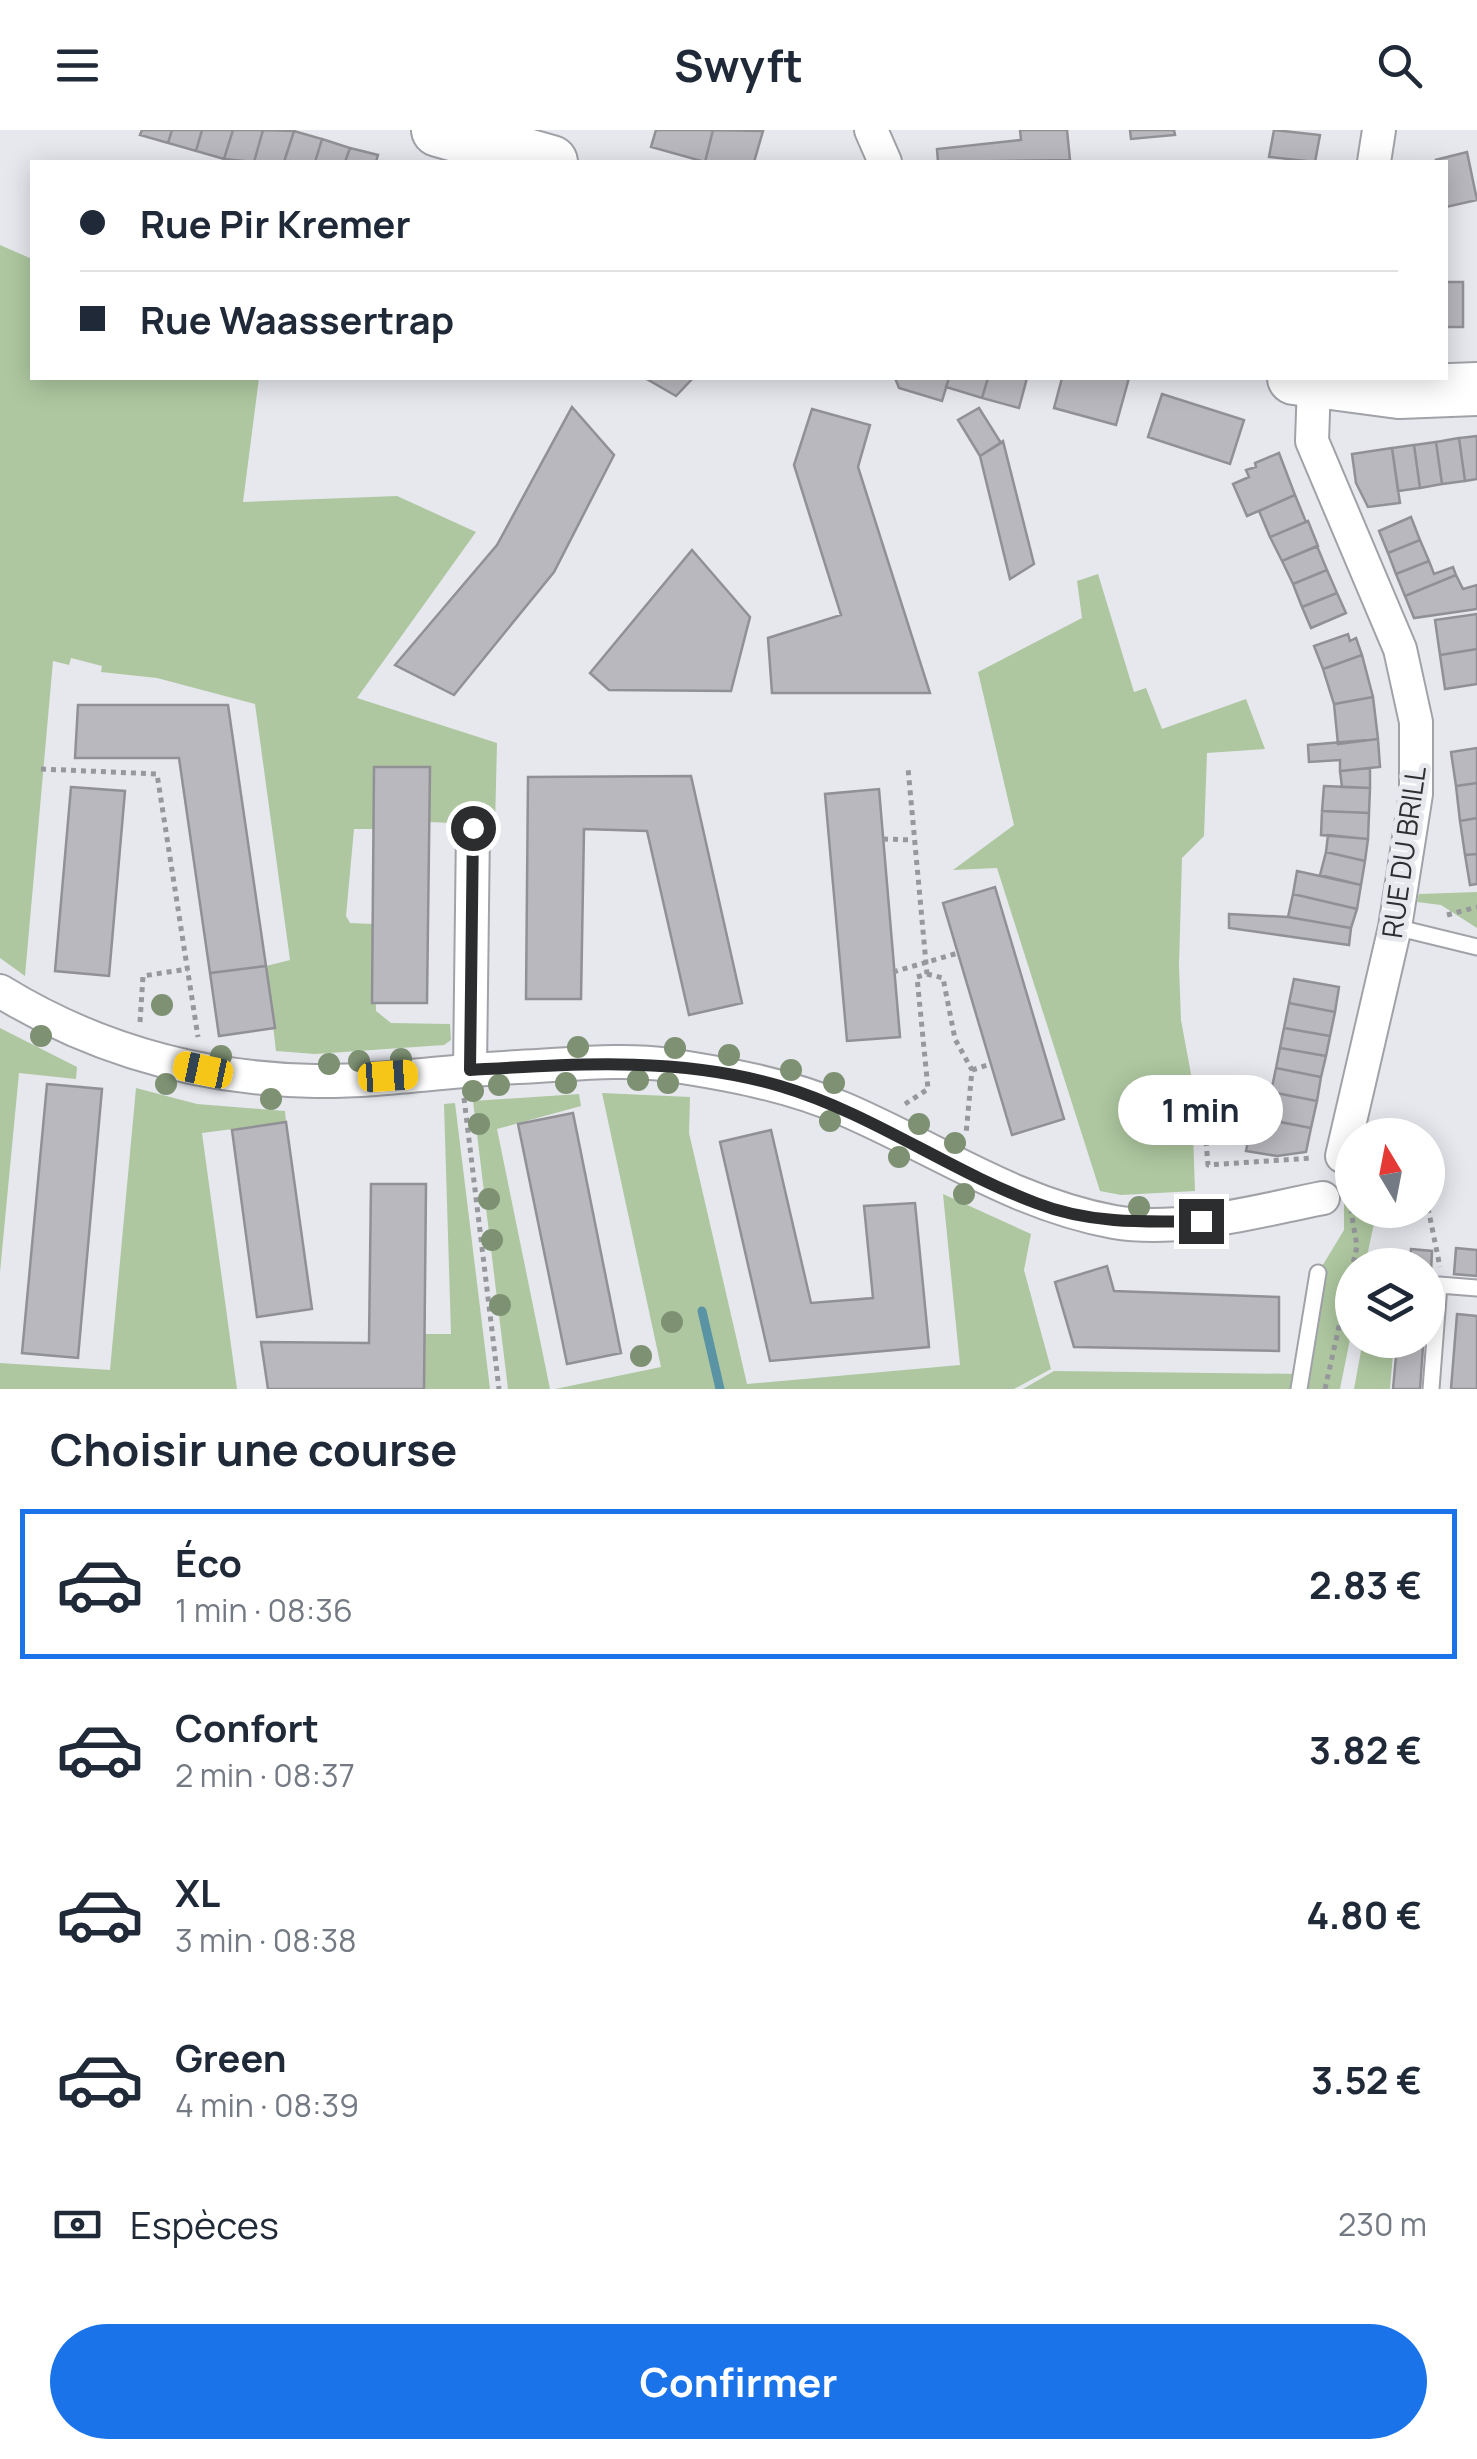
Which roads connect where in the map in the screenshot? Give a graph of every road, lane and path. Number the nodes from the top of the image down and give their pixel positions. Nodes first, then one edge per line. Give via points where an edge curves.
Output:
1 (438, 130) edge
2 (871, 130) edge
3 (544, 160) edge
4 (884, 160) edge
5 (1321, 381) edge
6 (1477, 389) edge
7 (908, 768) dead end
8 (41, 770) dead end
9 (473, 828) dead end
10 (883, 839) dead end
11 (912, 840) junction
12 (1394, 927) junction
13 (1477, 947) edge
14 (958, 952) dead end
15 (926, 963) junction
16 (188, 970) junction
17 (893, 972) dead end
18 (927, 974) junction
19 (0, 991) edge
20 (140, 1021) dead end
21 (991, 1064) dead end
22 (203, 1070) junction
23 (465, 1070) junction
24 (972, 1070) junction
25 (901, 1106) dead end
26 (1351, 1118) edge
27 (966, 1134) dead end
28 (1206, 1141) dead end
29 (1335, 1156) edge
30 (1323, 1198) dead end
31 (1318, 1273) dead end
32 (1445, 1286) edge
33 (1477, 1288) edge
34 (1433, 1358) edge
35 (499, 1389) edge
36 (1299, 1389) edge
37 (1431, 1389) edge

1 - 3 main road
2 - 4 street
5 - 6 main road via 1399,392
5 - 12 street, RUE DU BRILL via 1312,441 1400,649 1416,722 1416,794
7 - 11 path
8 - 16 path via 157,774
9 - 23 street
10 - 11 path
11 - 15 path
12 - 13 lane
12 - 26 street, RUE DU BRILL
14 - 15 path
15 - 17 path
15 - 18 path
16 - 20 path via 143,976
16 - 22 path
18 - 24 path via 944,978 955,1038
18 - 25 path via 917,978 928,1089
19 - 22 street via 70,1030 138,1056
21 - 24 path
22 - 23 street via 316,1081
23 - 30 street via 664,1064 777,1085 843,1108 1037,1204 1118,1222 1201,1221
23 - 35 path
24 - 27 path
28 - 29 path via 1208,1165
31 - 36 lane
32 - 33 lane
34 - 37 lane

